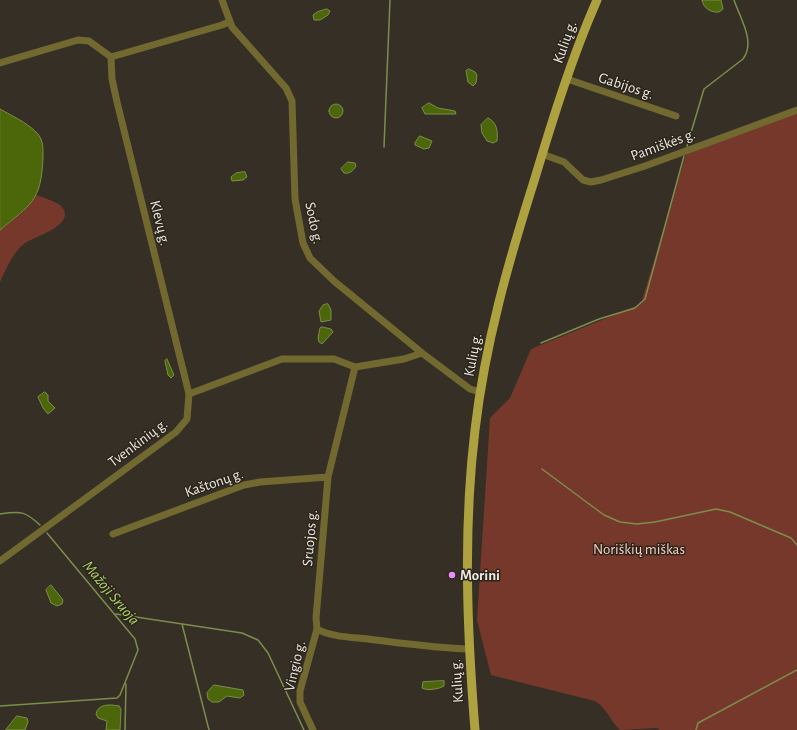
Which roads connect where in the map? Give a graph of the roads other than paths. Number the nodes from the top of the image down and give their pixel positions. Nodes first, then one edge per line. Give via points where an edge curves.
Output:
1 (222, 0) edge
2 (597, 0) edge
3 (229, 22) junction
4 (111, 57) junction
5 (0, 63) edge
6 (567, 79) junction
7 (797, 110) edge
8 (676, 116) dead end
9 (542, 154) junction
10 (422, 353) junction
11 (355, 367) junction
12 (480, 392) junction
13 (189, 394) junction
14 (328, 477) junction
15 (113, 534) dead end
16 (0, 561) edge
17 (317, 629) junction
18 (469, 649) junction
19 (313, 730) edge
20 (475, 730) edge

1 - 3 street, Sodo g.
2 - 6 main road, Kulių g.
3 - 4 street
3 - 10 street, Sodo g. via 286,88 292,101 295,199 306,252 334,281
4 - 5 street via 89,41 78,40
4 - 13 street, Klevų g. via 117,102
6 - 8 street, Gabijos g.
6 - 9 main road, Kulių g.
7 - 9 street, Pamiškės g. via 645,166 591,182 583,180 564,162
9 - 12 main road, Kulių g. via 507,267
10 - 11 street via 404,359
10 - 12 street, Sodo g. via 470,389
11 - 13 street via 334,359 282,359
11 - 14 street, Sruojos g.
12 - 18 main road, Kulių g. via 469,511
13 - 16 street, Tvenkinių g. via 187,419 176,432
14 - 15 street, Kaštonų g. via 244,485
14 - 17 street, Sruojos g.
17 - 18 street via 342,636
17 - 19 street, Vingio g. via 300,691 300,702
18 - 20 main road, Kulių g.

